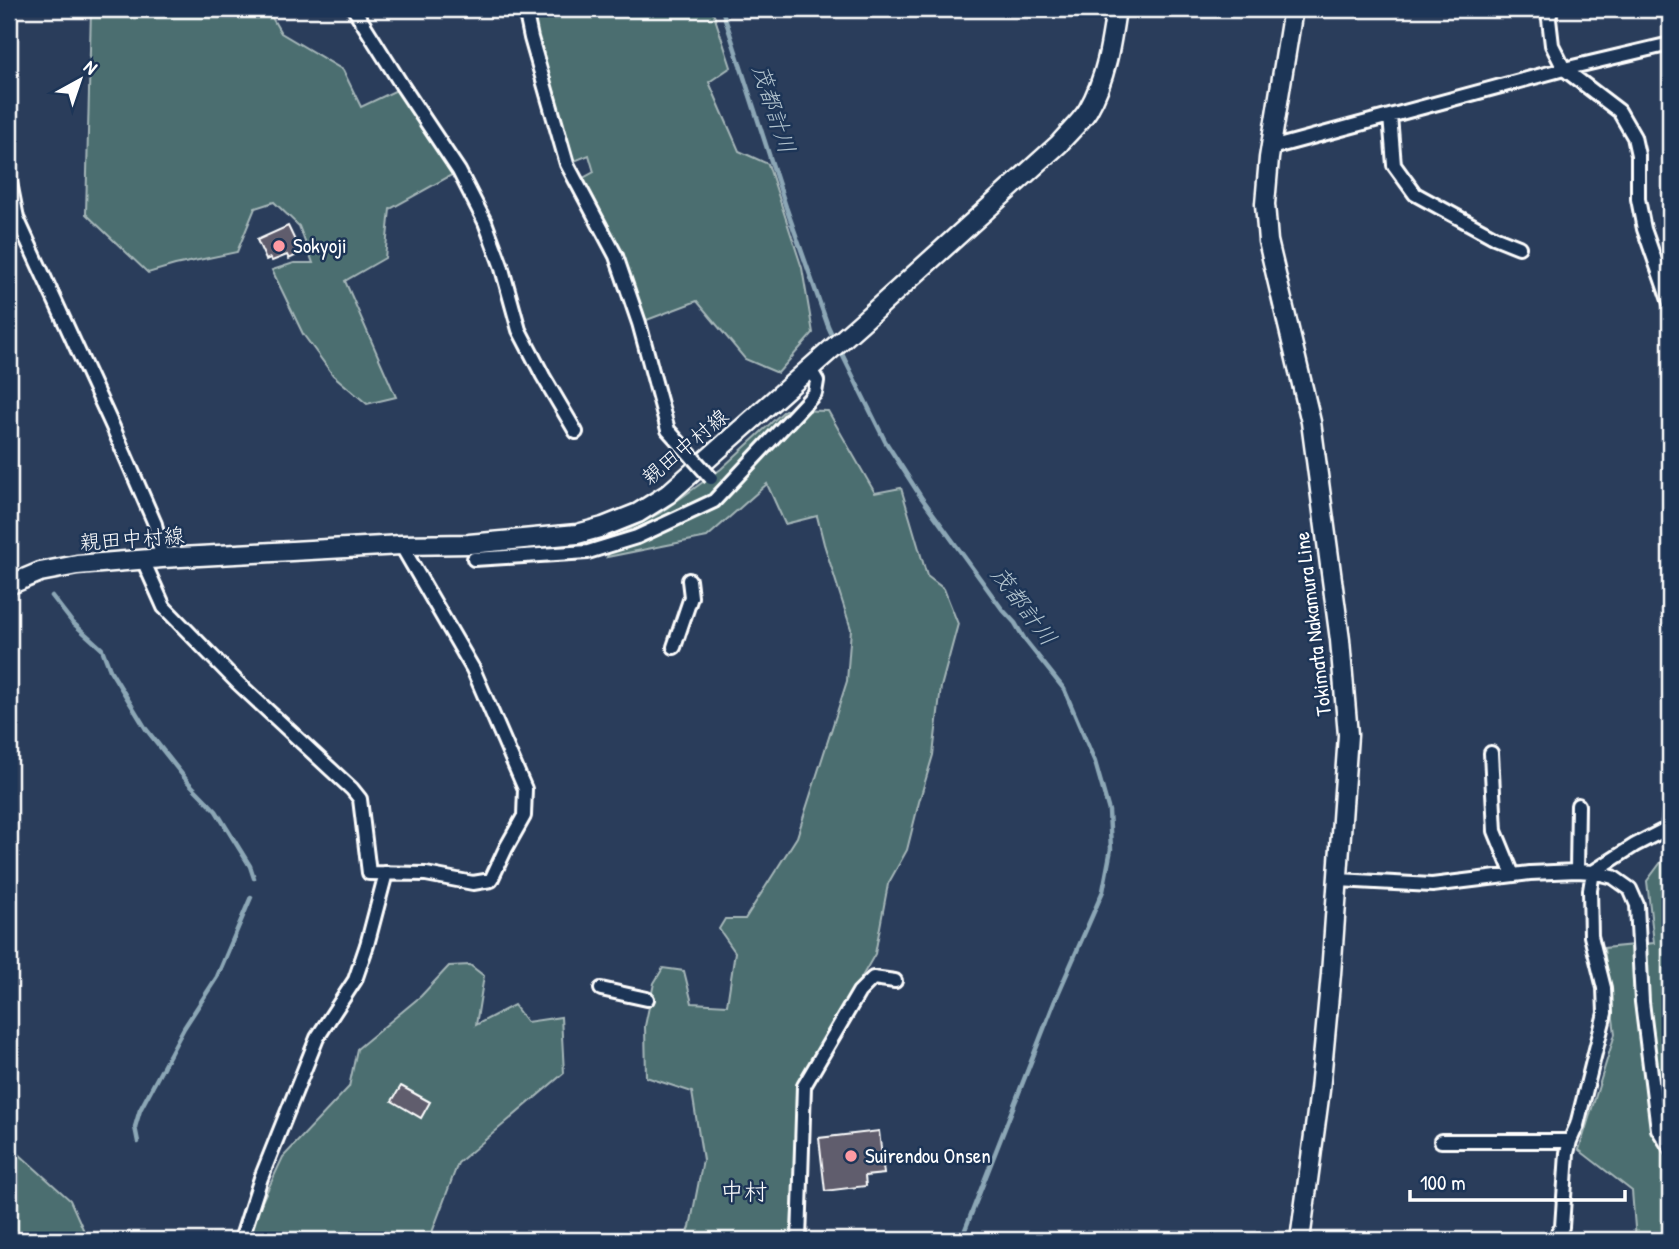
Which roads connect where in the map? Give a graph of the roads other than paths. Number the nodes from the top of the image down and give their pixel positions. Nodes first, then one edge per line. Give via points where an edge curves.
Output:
1 (354, 9) edge
2 (526, 9) edge
3 (1116, 9) edge
4 (1293, 9) edge
5 (1551, 9) edge
6 (1670, 44) edge
7 (1564, 69) junction
8 (1390, 116) junction
9 (1271, 148) junction
10 (9, 177) edge
11 (1519, 247) dead end
12 (1670, 303) edge
13 (810, 369) junction
14 (576, 432) dead end
15 (724, 492) junction
16 (401, 545) junction
17 (162, 558) junction
18 (474, 559) dead end
19 (143, 561) junction
20 (690, 580) dead end
21 (9, 585) edge
22 (674, 647) dead end
23 (1491, 753) dead end
24 (1578, 805) dead end
25 (1670, 810) edge
26 (1577, 871) junction
27 (1593, 872) junction
28 (386, 873) junction
29 (1513, 875) junction
30 (1339, 880) junction
31 (895, 981) dead end
32 (601, 989) dead end
33 (647, 999) dead end
34 (1441, 1141) dead end
35 (1570, 1141) junction
36 (1670, 1148) edge
37 (241, 1240) edge
38 (799, 1240) edge
39 (1300, 1240) edge
40 (1553, 1240) edge

1 - 14 street via 459,171 485,222 519,330
2 - 15 street, bridge via 567,164 616,256 668,430
3 - 13 main road, 親田中村線 via 1107,63 1086,113 1059,144
4 - 9 main road, Tokimata Nakamura Line
5 - 7 street via 1552,45
6 - 7 street
7 - 8 street
7 - 12 street via 1619,111 1634,137 1644,229
8 - 9 street
8 - 11 street via 1394,165 1415,194
9 - 30 main road, Tokimata Nakamura Line via 1265,204 1268,242 1311,422 1340,640 1348,735
10 - 17 street via 17,218 155,524
13 - 15 street via 817,381 815,393
13 - 16 main road, 親田中村線 via 668,494 638,513 577,534
15 - 18 street via 637,537 588,552
16 - 17 main road, 親田中村線
16 - 28 street via 473,669 525,789 524,816 491,880 472,883 426,874
17 - 19 main road, 親田中村線
19 - 21 main road, 親田中村線 via 77,565 40,572
19 - 28 street via 163,607 360,799 369,873
20 - 22 street via 691,597
23 - 29 street via 1495,831
24 - 26 street
25 - 27 street via 1668,828
26 - 27 street
26 - 29 street
27 - 35 street via 1591,936 1605,1013
27 - 36 street via 1613,877 1630,889 1637,905 1642,1002 1658,1129
28 - 37 street via 355,980 317,1038
29 - 30 street via 1432,885
30 - 39 main road, Tokimata Nakamura Line
31 - 38 street via 873,978 859,992 804,1086
32 - 33 street
34 - 35 street
35 - 40 street via 1562,1227

